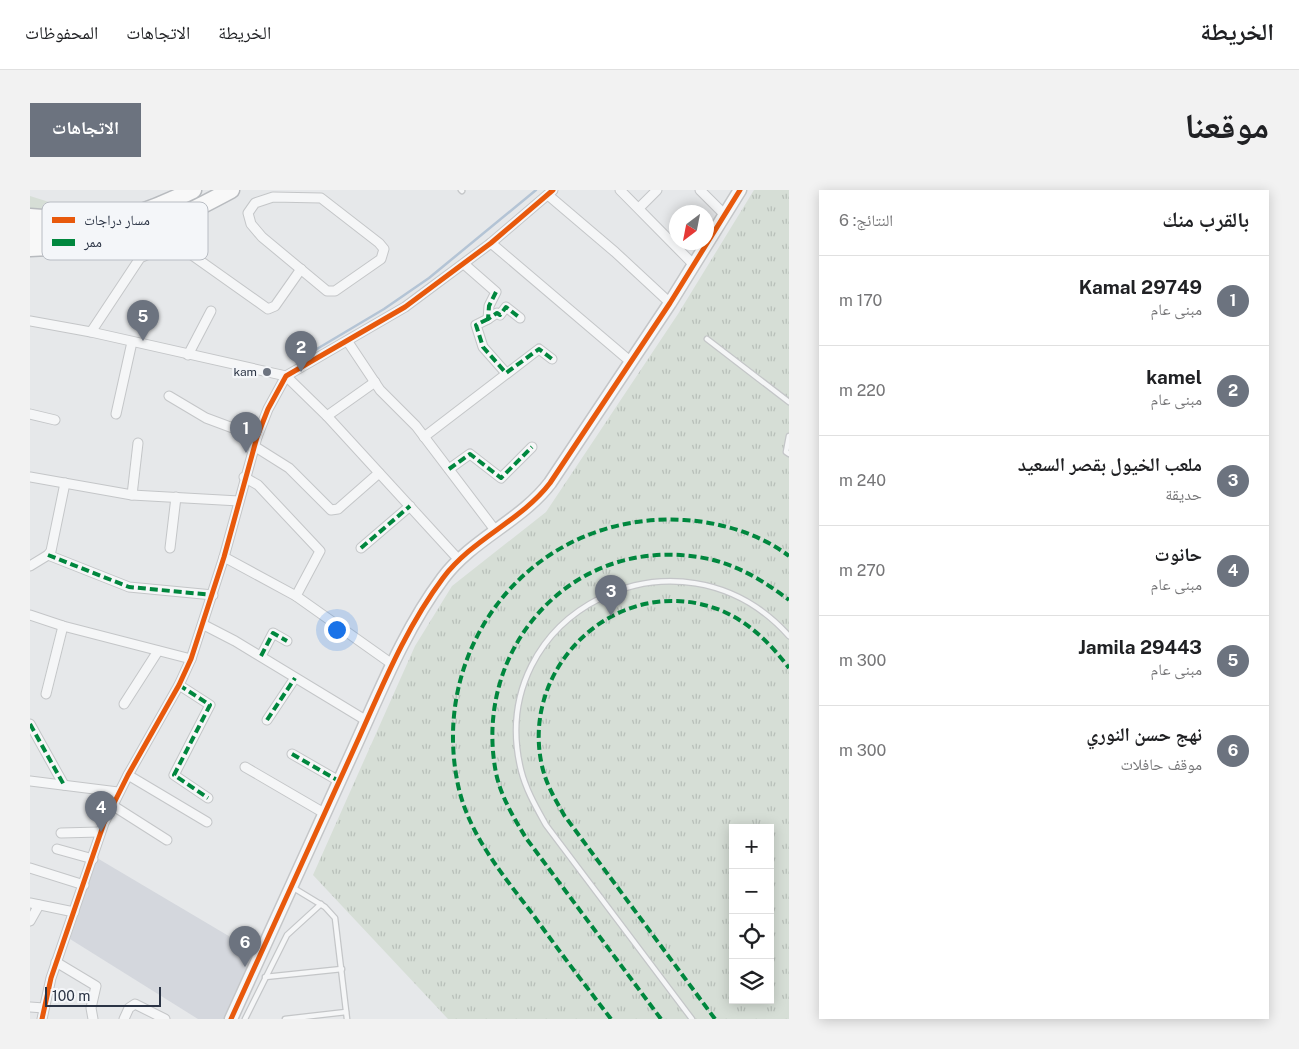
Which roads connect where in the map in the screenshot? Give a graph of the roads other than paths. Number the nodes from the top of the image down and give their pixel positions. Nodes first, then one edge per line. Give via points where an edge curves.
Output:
1 (193, 190) edge
2 (231, 190) edge
3 (620, 190) edge
4 (657, 190) edge
5 (700, 190) edge
6 (740, 190) edge
7 (551, 192) edge
8 (166, 202) edge
9 (206, 202) edge
10 (639, 208) junction
11 (725, 215) junction
12 (491, 243) junction
13 (139, 260) edge
14 (198, 260) edge
15 (464, 264) junction
16 (694, 265) junction
17 (301, 269) junction
18 (670, 303) junction
19 (211, 311) dead end
20 (520, 318) dead end
21 (488, 319) junction
22 (30, 321) edge
23 (90, 332) junction
24 (707, 339) dead end
25 (132, 342) junction
26 (348, 342) junction
27 (188, 355) junction
28 (552, 359) dead end
29 (631, 362) junction
30 (506, 373) junction
31 (286, 376) junction
32 (374, 382) junction
33 (169, 396) dead end
34 (789, 402) edge
35 (30, 414) edge
36 (116, 414) dead end
37 (327, 416) junction
38 (55, 420) dead end
39 (789, 436) edge
40 (424, 437) junction
41 (255, 441) junction
42 (138, 442) dead end
43 (532, 448) dead end
44 (789, 454) edge
45 (449, 469) junction
46 (379, 473) junction
47 (30, 477) edge
48 (244, 477) junction
49 (64, 483) junction
50 (132, 495) junction
51 (176, 498) junction
52 (239, 500) junction
53 (410, 506) junction
54 (495, 530) junction
55 (170, 548) dead end
56 (361, 548) dead end
57 (48, 555) junction
58 (224, 557) junction
59 (459, 560) junction
60 (30, 566) edge
61 (213, 595) junction
62 (296, 596) junction
63 (30, 615) edge
64 (204, 624) junction
65 (62, 626) junction
66 (789, 636) edge
67 (287, 642) dead end
68 (158, 650) junction
69 (261, 656) junction
70 (191, 658) junction
71 (392, 664) junction
72 (295, 678) junction
73 (179, 684) junction
74 (46, 694) dead end
75 (124, 704) dead end
76 (267, 720) dead end
77 (367, 721) junction
78 (30, 724) edge
79 (292, 754) dead end
80 (245, 767) dead end
81 (128, 775) junction
82 (30, 781) edge
83 (339, 781) junction
84 (64, 785) junction
85 (118, 792) junction
86 (208, 798) dead end
87 (112, 805) junction
88 (324, 813) junction
89 (207, 822) dead end
90 (100, 832) junction
91 (61, 833) dead end
92 (167, 840) dead end
93 (57, 849) dead end
94 (93, 859) junction
95 (30, 868) edge
96 (84, 885) junction
97 (292, 887) junction
98 (35, 904) edge
99 (321, 904) junction
100 (74, 912) junction
101 (30, 921) edge
102 (56, 962) junction
103 (342, 969) junction
104 (266, 978) junction
105 (30, 1007) edge
106 (44, 1008) junction
107 (346, 1012) junction
108 (42, 1019) edge
109 (93, 1019) edge
110 (124, 1019) edge
111 (165, 1019) edge
112 (231, 1019) edge
113 (245, 1019) edge
114 (285, 1019) edge
115 (347, 1019) edge
116 (692, 1019) edge

1 - 8 highway
2 - 9 highway
3 - 10 street
4 - 10 street
5 - 11 street
6 - 11 street
7 - 12 street
7 - 18 street
10 - 16 street
11 - 16 street
12 - 15 street
12 - 29 street
13 - 23 street
14 - 17 street via 264,308 275,306
15 - 21 street via 496,292 489,306
15 - 26 street via 405,307
16 - 18 street
17 - 17 street via 332,293 381,259 384,250 321,198 273,197 255,203 248,213 251,224
18 - 29 street
19 - 27 street
20 - 21 street via 506,307 500,315 497,312
21 - 30 street via 476,325 483,347
22 - 23 street
23 - 25 street
24 - 34 lane
25 - 27 street
25 - 36 street
26 - 31 street
26 - 32 street
27 - 31 street
28 - 30 street via 539,349
29 - 54 street via 543,492
30 - 40 street
31 - 37 street
31 - 41 street
32 - 37 street
32 - 40 street
33 - 41 street
35 - 38 street
37 - 46 street
39 - 44 lane via 786,452
40 - 45 street
41 - 46 street via 289,468 331,510 338,508
41 - 48 street
42 - 50 street
43 - 45 street via 502,478 470,454
45 - 54 street
46 - 53 street
47 - 49 street
48 - 52 street
48 - 62 street via 258,485 320,551
49 - 50 street
49 - 57 street
50 - 51 street
51 - 52 street
51 - 55 street
52 - 58 street
53 - 56 street
53 - 59 street
54 - 59 street
57 - 60 street
57 - 61 street via 129,587
58 - 61 street
58 - 62 street
59 - 71 street via 438,585
61 - 64 street
62 - 71 street
63 - 65 street
64 - 69 street
64 - 70 street
65 - 68 street
65 - 74 street
66 - 116 lane via 751,603 724,590 695,582 665,580 634,584 606,594 559,628 539,654 526,680 520,703 517,739 521,770 531,798 546,825
67 - 69 street via 273,632
68 - 70 street
68 - 75 street
69 - 72 street
70 - 73 street
71 - 77 street
72 - 76 street
72 - 77 street
73 - 81 street
73 - 86 street via 210,705 174,775
77 - 83 street
78 - 84 street
79 - 83 street
80 - 88 street
81 - 85 street
81 - 89 street
82 - 84 street
83 - 88 street
84 - 85 street
85 - 87 street
87 - 90 street
87 - 92 street
88 - 97 street
90 - 91 street
90 - 94 street
93 - 94 street
94 - 96 street
95 - 96 street
96 - 100 street
97 - 99 lane
97 - 112 street
98 - 100 street
98 - 101 street
99 - 103 lane via 338,924
99 - 104 lane via 287,935
100 - 102 street
102 - 106 street
102 - 109 street via 96,986
103 - 104 lane
103 - 107 lane
104 - 113 lane
105 - 106 street
106 - 108 street
107 - 114 lane
107 - 115 lane
110 - 111 street via 135,1004

